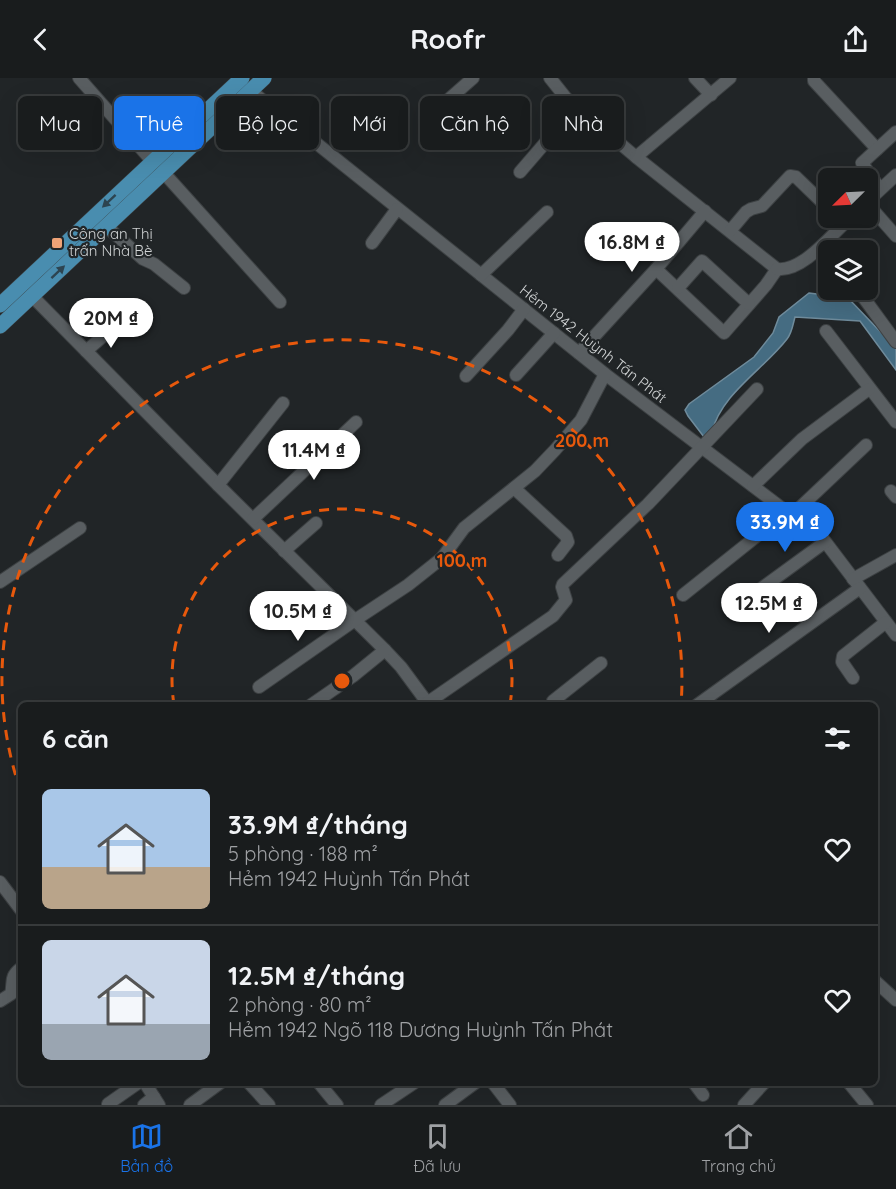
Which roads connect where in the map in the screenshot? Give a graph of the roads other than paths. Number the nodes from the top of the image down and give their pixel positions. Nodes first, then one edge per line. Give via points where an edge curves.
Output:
1 (79, 78) edge
2 (264, 78) edge
3 (473, 78) edge
4 (550, 78) edge
5 (694, 78) edge
6 (730, 78) edge
7 (814, 78) edge
8 (246, 84) edge
9 (711, 94) junction
10 (453, 96) edge
11 (564, 96) edge
12 (896, 132) edge
13 (542, 146) edge
14 (624, 147) edge
15 (877, 150) junction
16 (636, 157) junction
17 (152, 161) junction
18 (520, 172) dead end
19 (164, 173) junction
20 (896, 175) edge
21 (880, 189) joint
22 (818, 198) edge
23 (397, 209) junction
24 (705, 211) junction
25 (547, 212) dead end
26 (878, 215) edge
27 (107, 227) junction
28 (730, 231) junction
29 (896, 236) edge
30 (372, 243) dead end
31 (818, 252) edge
32 (656, 268) junction
33 (777, 269) junction
34 (481, 275) junction
35 (184, 288) dead end
36 (678, 288) junction
37 (32, 296) junction
38 (865, 300) edge
39 (280, 302) dead end
40 (749, 304) junction
41 (0, 305) edge
42 (524, 309) junction
43 (116, 325) dead end
44 (0, 326) edge
45 (826, 331) dead end
46 (554, 333) junction
47 (896, 342) edge
48 (86, 351) junction
49 (579, 353) junction
50 (605, 374) junction
51 (516, 375) dead end
52 (466, 376) dead end
53 (757, 389) dead end
54 (869, 389) junction
55 (283, 403) dead end
56 (356, 422) dead end
57 (896, 422) edge
58 (866, 445) dead end
59 (702, 447) junction
60 (218, 485) junction
61 (753, 486) junction
62 (514, 488) junction
63 (790, 512) junction
64 (253, 519) junction
65 (316, 523) dead end
66 (80, 528) dead end
67 (825, 542) junction
68 (284, 551) junction
69 (558, 555) dead end
70 (896, 555) edge
71 (0, 582) edge
72 (856, 584) junction
73 (762, 588) dead end
74 (683, 595) dead end
75 (355, 620) junction
76 (886, 622) junction
77 (896, 635) edge
78 (385, 650) junction
79 (601, 663) dead end
80 (853, 678) dead end
81 (260, 687) dead end
82 (329, 700) edge
83 (427, 702) edge
84 (431, 702) edge
85 (553, 702) edge
86 (701, 702) edge
87 (2, 891) edge
88 (18, 907) edge
89 (18, 971) edge
90 (878, 984) edge
91 (896, 1000) edge
92 (0, 1001) edge
93 (134, 1086) edge
94 (146, 1086) edge
95 (216, 1086) edge
96 (252, 1086) edge
97 (322, 1086) edge
98 (410, 1086) edge
99 (471, 1086) edge
100 (495, 1086) edge
101 (696, 1086) edge
102 (761, 1086) edge
103 (851, 1086) edge
104 (704, 1095) dead end
105 (152, 1102) edge
106 (108, 1104) edge
107 (865, 1104) edge
108 (190, 1105) edge
109 (269, 1105) edge
110 (337, 1105) edge
111 (381, 1105) edge
112 (445, 1105) edge
113 (510, 1105) edge
114 (744, 1105) edge

1 - 17 street
2 - 8 main road
3 - 10 street
4 - 11 street
5 - 9 street
6 - 9 street
7 - 15 street
8 - 17 main road
8 - 19 main road
8 - 23 street, Hẻm 1942 Huỳnh Tấn Phát
9 - 16 street
12 - 15 street
13 - 18 street
14 - 16 street
15 - 21 street via 862,164
16 - 24 street
17 - 19 main road
17 -> 41 main road
19 - 27 main road
19 - 39 street
20 - 21 street
22 - 28 street via 790,176 762,206 746,212
23 - 30 street
23 - 34 street, Hẻm 1942 Huỳnh Tấn Phát
24 - 28 street
24 - 32 street
25 - 34 street
26 - 29 street
27 - 35 street
37 -> 27 main road
28 - 33 street
31 - 33 street via 795,266
32 - 36 street
32 - 49 street
33 - 40 street
34 - 42 street, Hẻm 1942 Huỳnh Tấn Phát
36 - 40 street via 702,261
36 - 40 street via 724,333
37 - 44 main road
37 - 48 street
38 - 47 street
42 - 46 street, Hẻm 1942 Huỳnh Tấn Phát
42 - 52 street
43 - 48 street
45 - 54 street
46 - 49 street, Hẻm 1942 Huỳnh Tấn Phát
46 - 51 street
48 - 60 street
49 - 50 street, Hẻm 1942 Huỳnh Tấn Phát
50 - 59 street, Hẻm 1942 Huỳnh Tấn Phát
50 - 62 street via 581,420 535,471
53 - 59 street
54 - 57 street
54 - 61 street via 802,439
55 - 60 street
56 - 64 street
58 - 63 street
59 - 61 street, Hẻm 1942 Huỳnh Tấn Phát
59 - 84 street via 563,584 565,603 553,616
60 - 64 street
61 - 63 street, Hẻm 1942 Huỳnh Tấn Phát
62 - 69 street via 566,536 568,542
62 - 75 street via 464,528 442,558
63 - 67 street, Hẻm 1942 Huỳnh Tấn Phát via 805,514
63 - 74 street
64 - 68 street
65 - 68 street
66 - 71 street
67 - 72 street, Hẻm 1942 Huỳnh Tấn Phát
67 - 73 street
68 - 75 street
70 - 72 street
72 - 76 street, Hẻm 1942 Huỳnh Tấn Phát
72 - 86 street
75 - 78 street
75 - 81 street
76 - 77 street, Hẻm 1942 Huỳnh Tấn Phát
76 - 80 street via 843,656 842,662
78 - 82 street
78 - 83 street
79 - 85 street
87 - 88 street
89 - 92 street via 12,978 11,994
90 - 91 street
93 - 106 street
94 - 105 street
95 - 108 street
96 - 109 street
97 - 110 street
98 - 111 street
99 - 112 street
100 - 113 street
101 - 104 street
102 - 114 street
103 - 107 street

